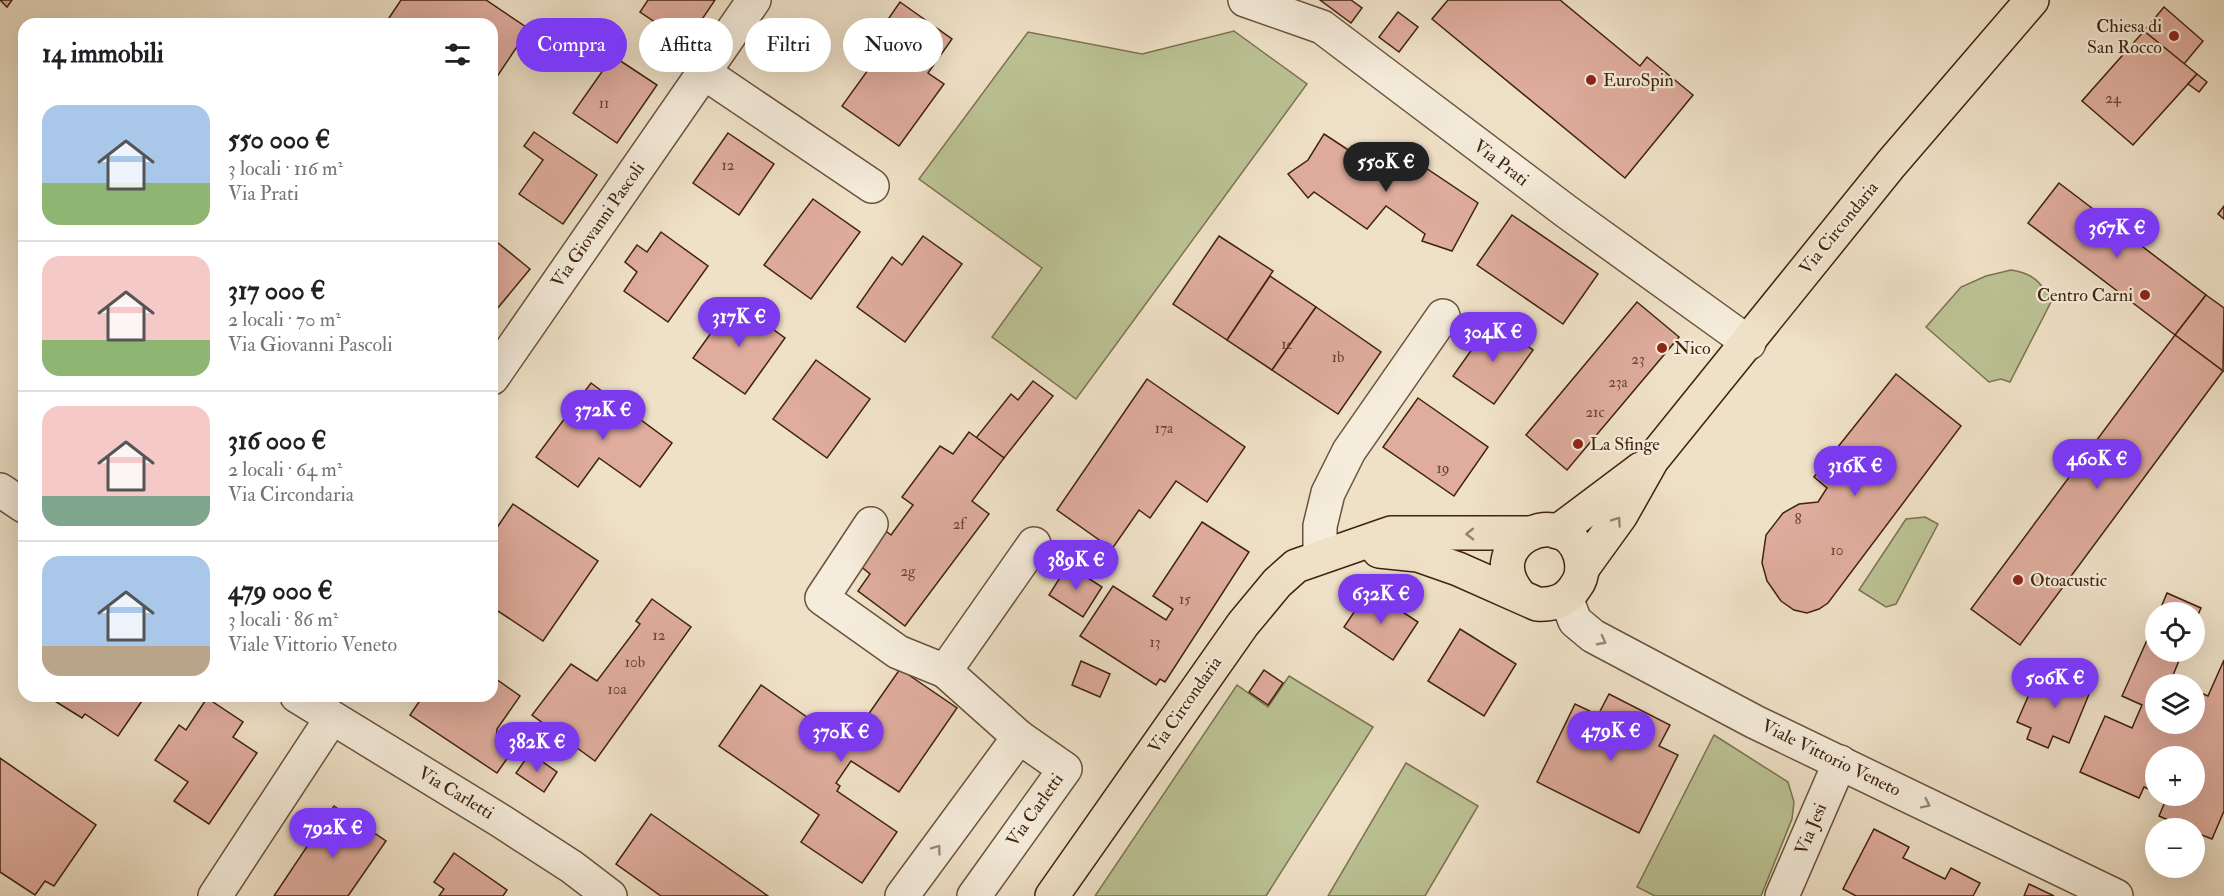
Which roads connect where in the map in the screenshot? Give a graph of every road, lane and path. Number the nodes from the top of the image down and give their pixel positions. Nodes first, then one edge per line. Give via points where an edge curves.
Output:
1 (754, 0) edge
2 (1245, 0) edge
3 (2032, 0) edge
4 (733, 30) edge
5 (703, 72) joint
6 (872, 186) dead end
7 (1443, 316) dead end
8 (1749, 343) junction
9 (498, 369) edge
10 (1652, 460) junction
11 (0, 490) edge
12 (18, 502) edge
13 (871, 524) dead end
14 (1543, 532) junction
15 (1034, 544) dead end
16 (1334, 552) junction
17 (1582, 569) junction
18 (1518, 593) junction
19 (1566, 598) junction
20 (945, 671) junction
21 (306, 702) edge
22 (331, 719) junction
23 (1019, 737) junction
24 (1840, 762) junction
25 (215, 896) edge
26 (610, 896) edge
27 (902, 896) edge
28 (974, 896) edge
29 (1052, 896) edge
30 (1782, 896) edge
31 (2116, 896) edge

1 - 4 street, Via Giovanni Pascoli
2 - 8 street, Via Prati via 1322,27
3 - 8 main road, Via Circondaria via 1891,164
5 - 6 street
5 - 9 street, Via Giovanni Pascoli
7 - 16 street via 1348,450 1328,493 1320,526
8 - 10 main road, Via Circondaria
10 - 14 main road, Via Circondaria
17 -> 10 main road, Via Circondaria via 1621,515
11 - 12 street
13 - 20 street, Via Carletti via 822,597 898,652
14 -> 16 main road, Via Circondaria via 1391,533
14 - 17 main road via 1575,544
14 - 18 main road, Via Circondaria via 1513,547 1508,559 1509,576
15 - 20 street
16 - 18 main road via 1418,555
16 - 29 main road, Via Circondaria via 1296,566 1249,616
17 - 19 main road, Via Circondaria via 1579,583
18 - 19 main road via 1537,604
19 -> 24 street, Viale Vittorio Veneto via 1575,621 1593,636
20 - 23 street, Via Carletti
21 - 22 street, Via Carletti
22 - 25 street
22 - 26 street, Via Carletti via 501,820
27 -> 23 street
23 - 28 street, Via Carletti via 1065,769
24 - 30 street, Via Jesi
24 -> 31 street, Viale Vittorio Veneto

